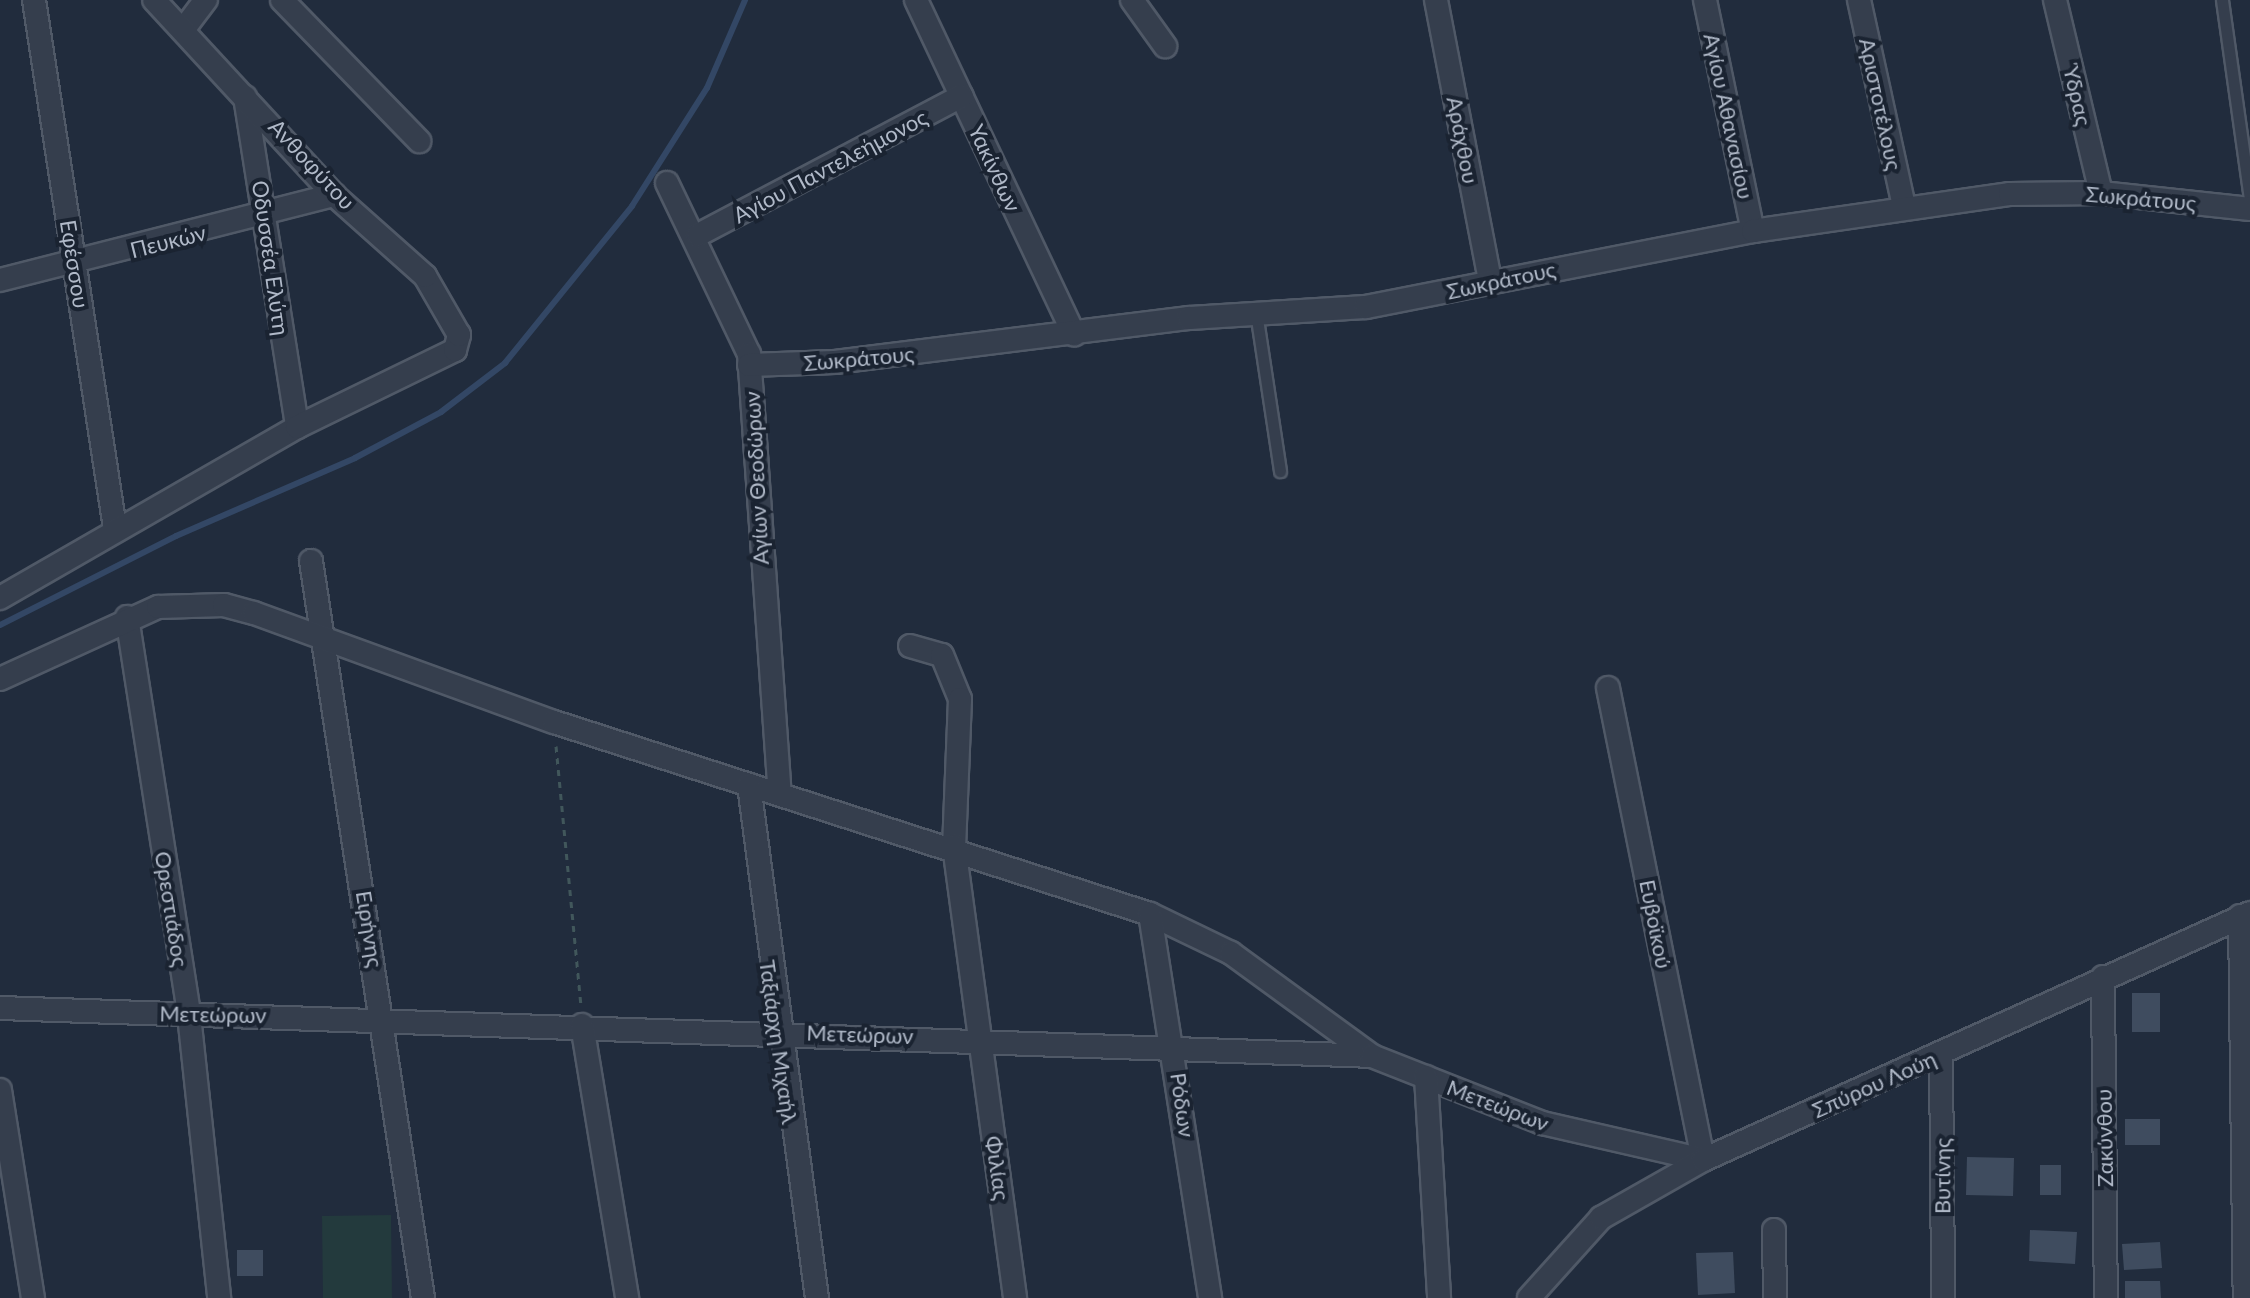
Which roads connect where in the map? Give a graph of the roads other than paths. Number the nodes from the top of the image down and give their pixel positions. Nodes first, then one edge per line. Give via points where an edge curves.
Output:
1 (34, 0) edge
2 (154, 0) edge
3 (206, 0) edge
4 (282, 0) edge
5 (916, 0) edge
6 (1132, 0) edge
7 (1436, 0) edge
8 (1705, 0) edge
9 (1859, 0) edge
10 (2055, 0) edge
11 (2222, 0) edge
12 (183, 30) junction
13 (1165, 46) dead end
14 (243, 91) junction
15 (962, 96) junction
16 (419, 141) dead end
17 (667, 183) dead end
18 (2101, 193) junction
19 (334, 195) junction
20 (2250, 198) edge
21 (1904, 207) junction
22 (2250, 209) edge
23 (262, 218) junction
24 (1753, 231) junction
25 (698, 235) junction
26 (75, 264) junction
27 (0, 280) edge
28 (1490, 280) junction
29 (1256, 312) junction
30 (1074, 335) junction
31 (749, 365) junction
32 (297, 427) junction
33 (1280, 471) dead end
34 (115, 528) junction
35 (311, 561) dead end
36 (0, 598) edge
37 (127, 617) junction
38 (326, 643) junction
39 (910, 646) dead end
40 (0, 679) edge
41 (1608, 688) dead end
42 (749, 785) junction
43 (780, 792) junction
44 (954, 846) junction
45 (1150, 914) junction
46 (2245, 914) edge
47 (2103, 977) junction
48 (0, 1008) edge
49 (189, 1015) junction
50 (384, 1017) junction
51 (582, 1025) junction
52 (776, 1030) junction
53 (980, 1039) junction
54 (1175, 1049) junction
55 (1941, 1054) junction
56 (1372, 1056) junction
57 (1426, 1077) junction
58 (0, 1090) edge
59 (1703, 1160) junction
60 (1774, 1230) dead end
61 (33, 1298) edge
62 (219, 1298) edge
63 (423, 1298) edge
64 (627, 1298) edge
65 (817, 1298) edge
66 (1015, 1298) edge
67 (1210, 1298) edge
68 (1439, 1298) edge
69 (1529, 1298) edge
70 (1775, 1298) edge
71 (1943, 1298) edge
72 (2106, 1298) edge
73 (2245, 1298) edge

1 - 26 street, Εφέσσου
2 - 12 street, Ανθοφύτου
3 - 12 street
4 - 16 street
5 - 15 street, Υακίνθων
6 - 13 street
7 - 28 street, Αράχθου
8 - 24 street, Αγίου Αθανασίου
9 - 21 street, Αριστοτέλους
10 - 18 street, Ύδρας
11 - 20 lane
12 - 14 street, Ανθοφύτου
14 - 19 street, Ανθοφύτου
14 - 23 street, Οδυσσέα Ελύτη via 256,139
15 - 25 street, Αγίου Παντελεήμονος
15 - 30 street, Υακίνθων
17 - 25 street, Αγίων Θεοδώρων
18 - 21 street, Σωκράτους
18 - 22 street, Σωκράτους
19 - 23 street, Πευκών
19 - 32 street, Ανθοφύτου via 425,276 459,335 445,357
21 - 24 street, Σωκράτους
23 - 26 street, Πευκών
23 - 32 street, Οδυσσέα Ελύτη
24 - 28 street, Σωκράτους
25 - 31 street, Αγίων Θεοδώρων
26 - 27 street, Πευκών
26 - 34 street, Εφέσσου
28 - 29 street, Σωκράτους via 1366,307
29 - 30 street, Σωκράτους
29 - 33 lane
30 - 31 street, Σωκράτους
31 - 43 street, Αγίων Θεοδώρων
32 - 34 street
34 - 36 street
35 - 38 street, Ειρήνης
37 - 38 street via 184,604 224,605
37 - 40 street
37 - 49 street, Ορεστιάδος
38 - 42 street
38 - 50 street, Ειρήνης
39 - 44 street, Φιλίας via 942,655 960,699
41 - 59 street, Ευβοϊκού
42 - 43 street
42 - 52 street, Ταξιάρχη Μιχαήλ
43 - 44 street
44 - 45 street
44 - 53 street, Φιλίας
45 - 54 street, Ρόδων
45 - 56 street via 1231,953
46 - 47 street, Σπύρου Λούη
46 - 73 street
47 - 55 street, Σπύρου Λούη
47 - 72 street, Ζακύνθου
48 - 49 street, Μετεώρων
49 - 50 street, Μετεώρων
49 - 62 street, Ορεστιάδος
50 - 51 street, Μετεώρων
50 - 63 street, Ειρήνης
51 - 52 street, Μετεώρων
51 - 64 street
52 - 53 street, Μετεώρων
52 - 65 street, Ταξιάρχη Μιχαήλ
53 - 54 street, Μετεώρων
53 - 66 street, Φιλίας
54 - 56 street, Μετεώρων
54 - 67 street, Ρόδων
55 - 59 street, Σπύρου Λούη
55 - 71 street, Βυτίνης
56 - 57 street, Μετεώρων
57 - 59 street, Μετεώρων via 1542,1123
57 - 68 street
58 - 61 street
59 - 69 street, Σπύρου Λούη via 1601,1218
60 - 70 street

